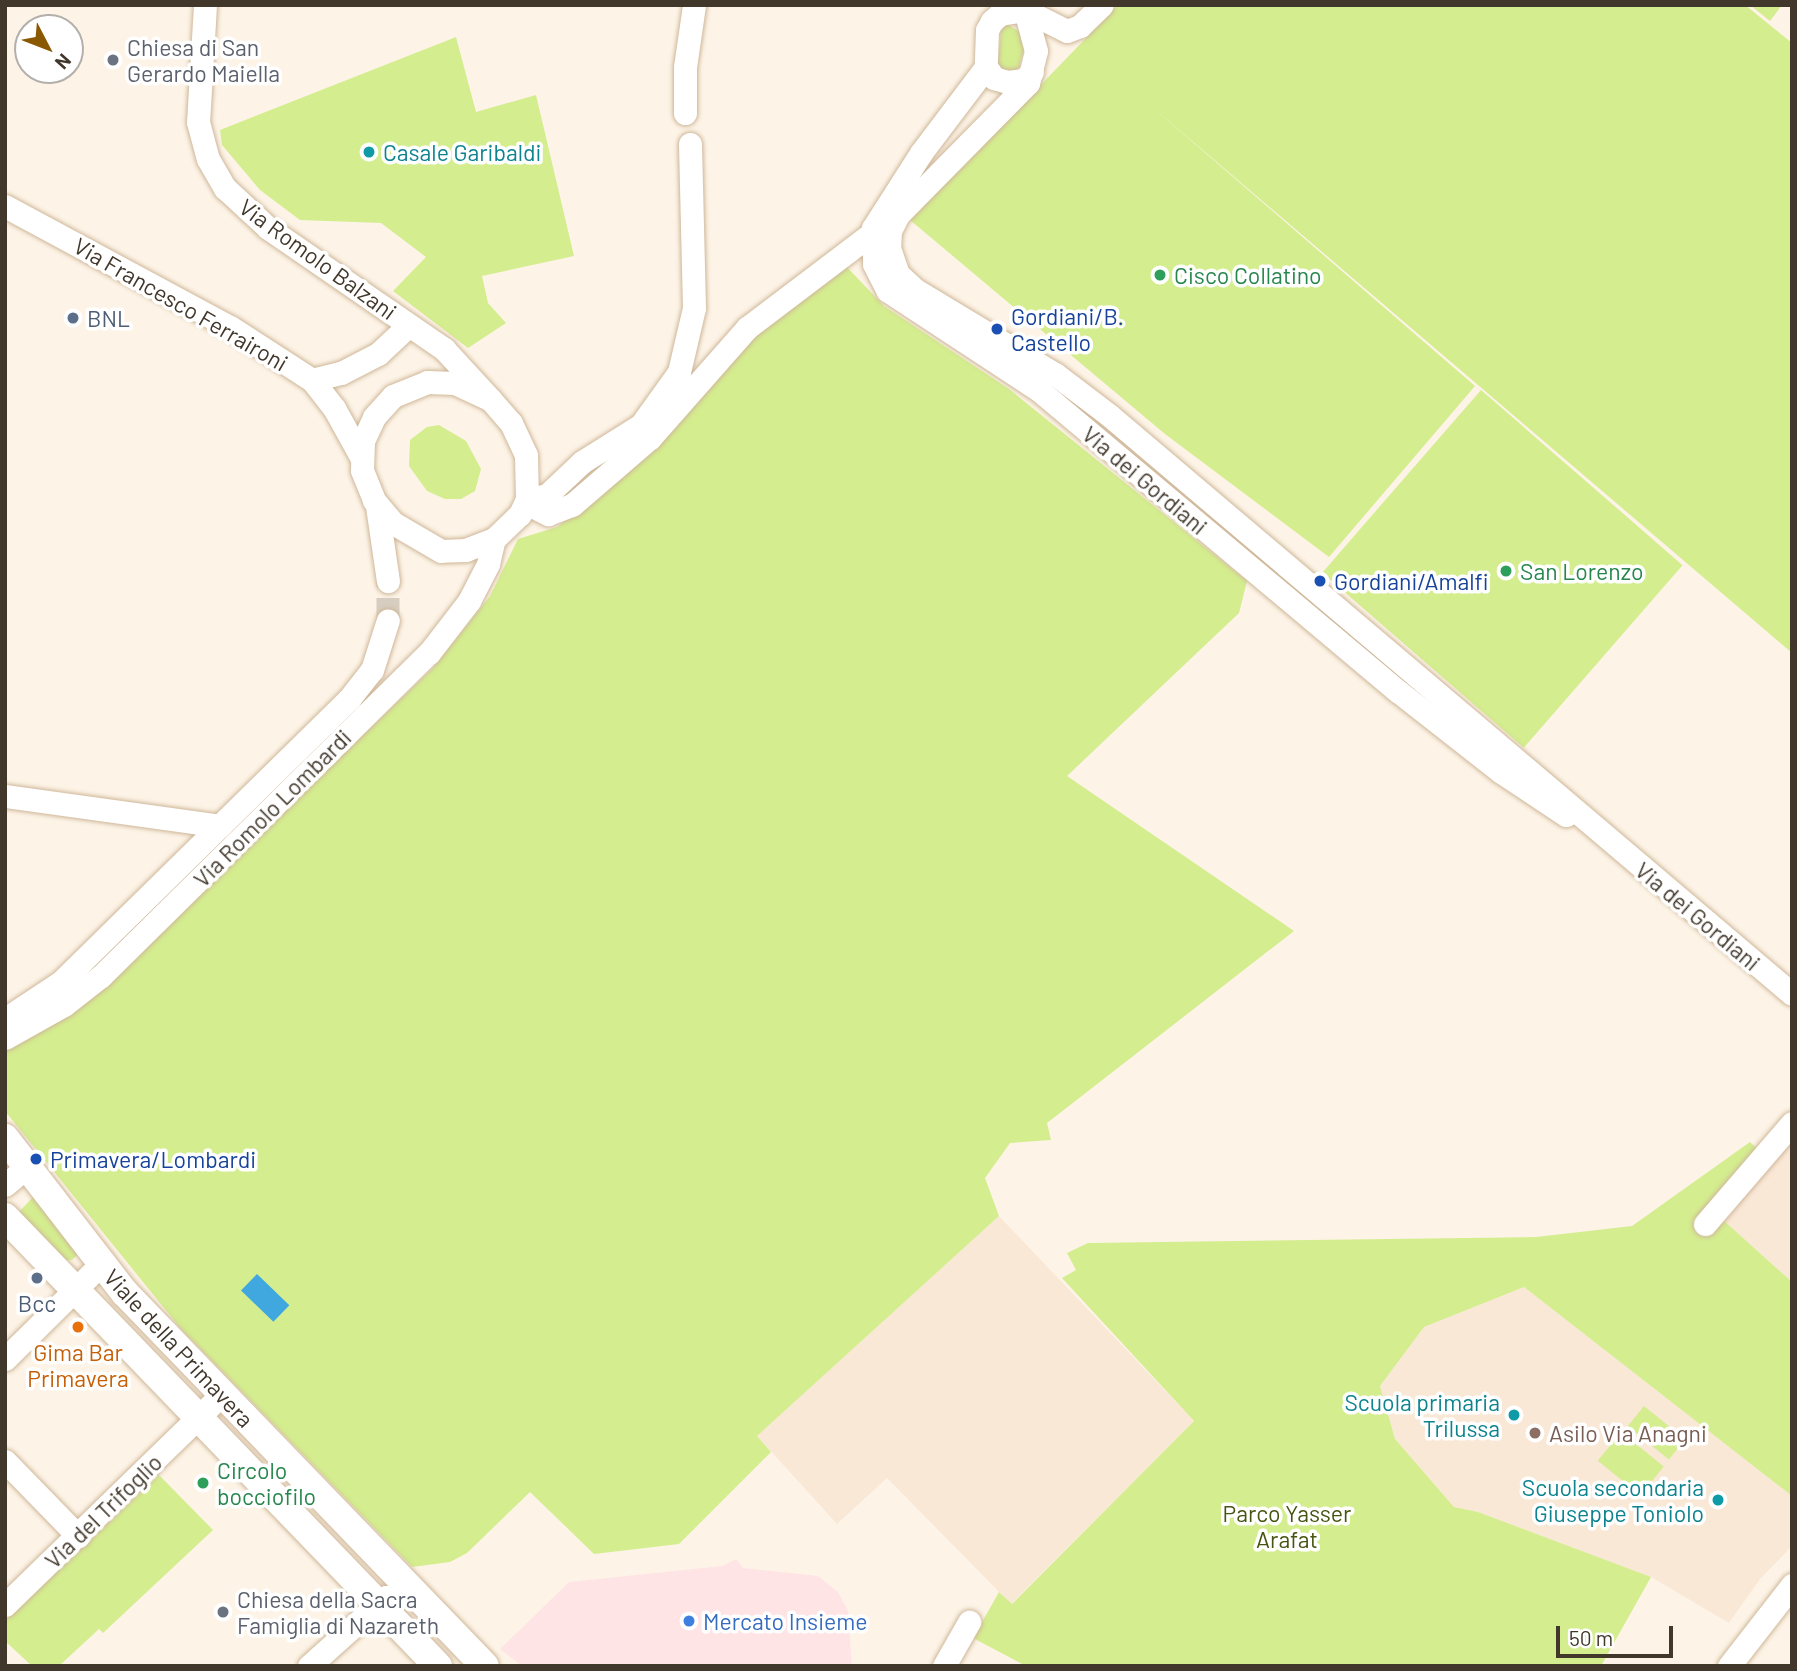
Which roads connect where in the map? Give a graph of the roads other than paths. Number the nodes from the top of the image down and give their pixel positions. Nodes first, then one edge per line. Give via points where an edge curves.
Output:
1 (205, 5) edge
2 (694, 5) edge
3 (977, 5) edge
4 (1102, 5) edge
5 (1021, 8) edge
6 (986, 30) junction
7 (986, 67) junction
8 (1032, 72) junction
9 (685, 113) dead end
10 (690, 144) dead end
11 (5, 206) edge
12 (872, 233) junction
13 (409, 325) junction
14 (312, 380) junction
15 (490, 399) junction
16 (361, 457) junction
17 (526, 501) junction
18 (377, 506) junction
19 (494, 539) junction
20 (383, 581) tunnel mouth
21 (383, 620) tunnel mouth
22 (5, 796) edge
23 (220, 826) junction
24 (1605, 838) junction
25 (1792, 994) edge
26 (5, 1019) edge
27 (5, 1038) edge
28 (1792, 1123) edge
29 (5, 1138) edge
30 (29, 1166) junction
31 (5, 1185) edge
32 (5, 1217) edge
33 (1705, 1224) dead end
34 (100, 1265) junction
35 (76, 1288) junction
36 (5, 1359) edge
37 (221, 1395) junction
38 (199, 1417) junction
39 (5, 1461) edge
40 (78, 1536) junction
41 (1792, 1585) edge
42 (417, 1595) junction
43 (378, 1604) junction
44 (5, 1605) edge
45 (969, 1622) dead end
46 (309, 1666) edge
47 (438, 1666) edge
48 (485, 1666) edge
49 (944, 1666) edge
50 (1729, 1666) edge

1 - 13 street, Via Romolo Balzani via 197,104 203,146 214,171 259,221
2 - 9 street via 685,67
3 - 6 street
4 - 5 street via 1067,31
5 - 6 street via 1000,15
5 - 8 street via 1035,42
6 - 7 street
7 - 8 street via 994,78 1007,82 1023,80
7 - 12 street via 920,153
8 - 24 street, Via dei Gordiani via 1023,90 898,215 890,231 889,248 898,274 1103,410 1536,773
10 - 17 street via 694,308 679,372 641,425 582,462 547,495
11 - 14 street, Via Francesco Ferraironi via 237,331
12 - 17 street via 747,328 650,438 572,505 548,514
12 - 24 street, Via dei Gordiani via 877,273 898,301 1029,383 1481,757
13 - 14 street via 371,358
13 - 15 street, Via Romolo Balzani via 453,357
14 - 16 street, Via Francesco Ferraironi via 334,408
15 - 16 street via 444,381 408,388 374,417
15 - 17 street via 525,448
16 - 18 street via 365,481
17 - 19 street
18 - 19 street via 399,527 441,551 466,550
18 - 20 street
19 - 27 street, Via Romolo Lombardi via 470,601 429,653 101,976 64,1005
21 - 23 street, Via Romolo Lombardi via 382,644 372,670 357,690
22 - 23 street
23 - 26 street, Via Romolo Lombardi via 61,982
24 - 25 street, Via dei Gordiani
28 - 33 street
29 - 30 main road, Viale della Primavera
30 - 31 street
30 - 34 main road, Viale della Primavera
32 - 35 main road, Viale della Primavera
34 - 35 street
34 - 37 main road, Viale della Primavera
35 - 36 street
35 - 38 main road, Viale della Primavera
37 - 38 street, Via del Trifoglio
37 - 42 main road, Viale della Primavera
38 - 40 street, Via del Trifoglio
38 - 43 main road, Viale della Primavera
39 - 40 street
40 - 44 street, Via del Trifoglio
41 - 50 street
42 - 43 street via 393,1595
42 - 48 main road, Viale della Primavera
43 - 46 street
43 - 47 main road, Viale della Primavera
45 - 49 street

